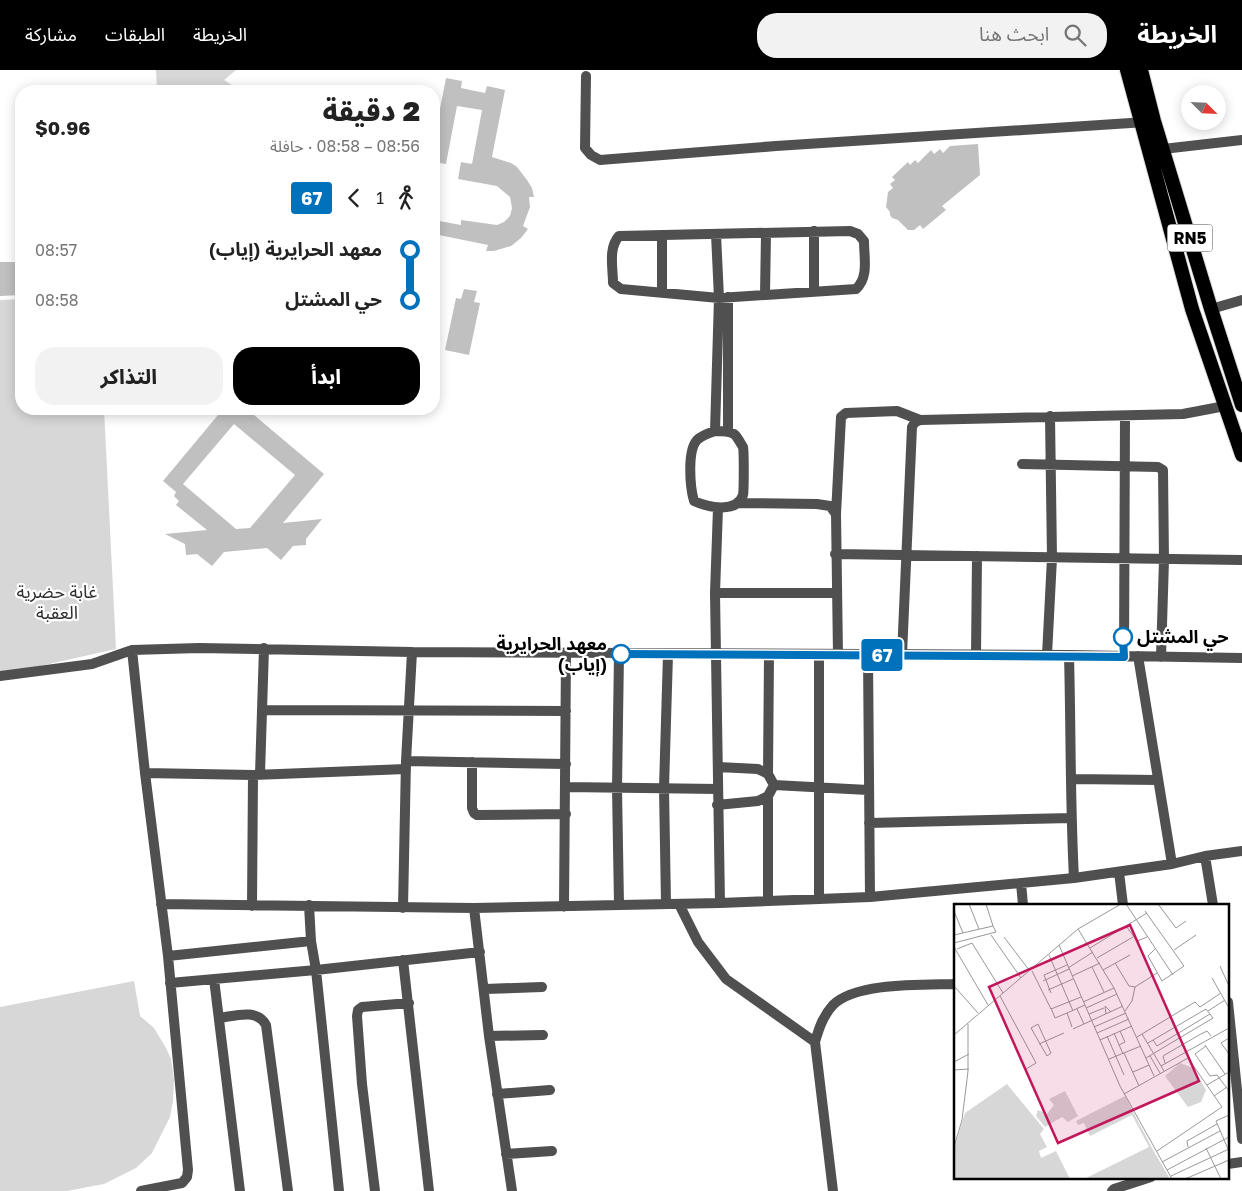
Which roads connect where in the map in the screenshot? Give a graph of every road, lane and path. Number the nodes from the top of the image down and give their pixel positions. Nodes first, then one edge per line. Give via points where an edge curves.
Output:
1 (1127, 70) edge
2 (1141, 70) edge
3 (586, 76) dead end
4 (1154, 121) junction
5 (1140, 123) junction
6 (1242, 140) edge
7 (1163, 149) junction
8 (766, 232) junction
9 (814, 232) junction
10 (716, 234) junction
11 (662, 235) junction
12 (662, 292) junction
13 (814, 292) junction
14 (765, 295) junction
15 (723, 298) junction
16 (1242, 300) edge
17 (1211, 309) junction
18 (1239, 389) edge
19 (1242, 405) edge
20 (1225, 406) junction
21 (1050, 416) junction
22 (1125, 416) junction
23 (920, 420) junction
24 (715, 431) junction
25 (728, 432) junction
26 (1242, 455) edge
27 (1022, 464) dead end
28 (1050, 465) junction
29 (1124, 466) junction
30 (737, 503) junction
31 (718, 508) junction
32 (836, 514) junction
33 (836, 554) junction
34 (906, 554) junction
35 (977, 556) junction
36 (1052, 558) junction
37 (1123, 559) junction
38 (1164, 560) junction
39 (1242, 560) edge
40 (715, 593) junction
41 (837, 593) junction
42 (264, 648) junction
43 (132, 650) junction
44 (412, 652) junction
45 (566, 654) junction
46 (619, 654) junction
47 (668, 654) junction
48 (716, 655) junction
49 (769, 655) junction
50 (819, 655) junction
51 (838, 655) junction
52 (902, 655) junction
53 (976, 655) junction
54 (1047, 655) junction
55 (1069, 655) junction
56 (868, 656) junction
57 (1138, 656) junction
58 (1124, 657) junction
59 (1161, 657) junction
60 (1242, 658) edge
61 (0, 676) edge
62 (262, 710) junction
63 (409, 711) junction
64 (566, 711) junction
65 (472, 762) junction
66 (566, 764) junction
67 (406, 765) junction
68 (718, 768) junction
69 (145, 774) junction
70 (768, 774) junction
71 (256, 775) junction
72 (1072, 779) junction
73 (1158, 780) junction
74 (774, 785) junction
75 (566, 787) junction
76 (617, 788) junction
77 (664, 788) junction
78 (819, 788) junction
79 (718, 789) junction
80 (868, 790) junction
81 (768, 796) junction
82 (717, 805) junction
83 (566, 814) junction
84 (1071, 818) junction
85 (869, 822) junction
86 (1242, 851) edge
87 (1205, 856) junction
88 (1172, 864) junction
89 (1119, 872) junction
90 (1074, 878) junction
91 (1021, 883) junction
92 (870, 897) junction
93 (818, 899) junction
94 (768, 901) junction
95 (720, 903) junction
96 (161, 904) junction
97 (666, 904) junction
98 (679, 904) junction
99 (1023, 904) edge
100 (1123, 904) edge
101 (1213, 904) edge
102 (309, 905) junction
103 (619, 905) junction
104 (252, 906) junction
105 (564, 907) junction
106 (403, 908) junction
107 (474, 908) junction
108 (311, 941) junction
109 (480, 952) junction
110 (168, 956) junction
111 (403, 960) junction
112 (316, 970) junction
113 (214, 979) junction
114 (170, 983) junction
115 (954, 984) edge
116 (542, 987) dead end
117 (485, 989) junction
118 (409, 1003) junction
119 (219, 1018) junction
120 (1230, 1022) edge
121 (544, 1035) dead end
122 (489, 1036) junction
123 (815, 1042) junction
124 (550, 1090) dead end
125 (497, 1094) junction
126 (1242, 1139) edge
127 (552, 1151) dead end
128 (506, 1154) junction
129 (1147, 1178) edge
130 (141, 1191) edge
131 (240, 1191) edge
132 (288, 1191) edge
133 (339, 1191) edge
134 (375, 1191) edge
135 (429, 1191) edge
136 (512, 1191) edge
137 (833, 1191) edge
138 (1112, 1191) edge

1 - 5 highway, RN5
2 - 4 highway, RN5
3 - 5 street via 585,148 600,160
4 - 5 street
4 - 7 highway, RN5
5 - 20 highway, RN5 via 1192,308
6 - 7 street
7 - 17 highway, RN5
8 - 9 street
8 - 10 street
8 - 14 street
9 - 13 street
9 - 13 street via 850,231 858,234 864,241 865,278 856,289
10 - 11 street
10 - 15 street
11 - 12 street
11 - 12 street via 619,236 612,249 613,283 617,287
12 - 15 street
13 - 14 street
14 - 15 street
15 - 24 street
15 - 25 street
16 - 17 street
17 - 18 highway, RN5
18 - 19 highway, RN5
20 - 22 street via 1183,414
20 - 26 highway, RN5
21 - 22 street
21 - 23 street
21 - 28 street
22 - 29 street
23 - 32 street via 897,410 846,413 841,417
23 - 34 street via 912,427
24 - 25 street
24 - 31 street via 698,439 692,448 691,490 694,501
25 - 30 street via 735,435 743,448 742,495
27 - 28 street
28 - 29 street
28 - 36 street
29 - 37 street
29 - 38 street via 1163,470
30 - 31 street
30 - 32 street via 817,504 830,506
31 - 40 street
32 - 33 street
33 - 34 street
33 - 41 street
34 - 35 street
34 - 52 street
35 - 36 street
35 - 53 street
36 - 37 street
36 - 54 street
37 - 38 street
37 - 58 street
38 - 39 street
38 - 59 street
40 - 41 street
40 - 48 street
41 - 51 street
42 - 43 street
42 - 44 street
42 - 62 street
43 - 61 street via 92,664
43 - 69 street
44 - 45 street
44 - 63 street
45 - 46 street
45 - 64 street
46 - 47 street
46 - 76 street
47 - 48 street
47 - 77 street
48 - 49 street
48 - 68 street
49 - 50 street
49 - 70 street
50 - 51 street
50 - 78 street
51 - 56 street
52 - 53 street
52 - 56 street
53 - 54 street
54 - 55 street
55 - 58 street
55 - 72 street
56 - 80 street
57 - 58 street
57 - 59 street
57 - 73 street
59 - 60 street
62 - 63 street
62 - 71 street
63 - 64 street
63 - 67 street
64 - 66 street
65 - 66 street
65 - 67 street
65 - 83 street via 472,808 477,815
66 - 75 street
67 - 71 street
67 - 106 street
68 - 70 street via 758,769
68 - 79 street
69 - 71 street
69 - 96 street
70 - 74 street
71 - 104 street
72 - 73 street
72 - 84 street
73 - 88 street
74 - 78 street
74 - 81 street
75 - 76 street
75 - 83 street
76 - 77 street
76 - 103 street
77 - 79 street
77 - 97 street
78 - 80 street
78 - 93 street
79 - 82 street
80 - 85 street
81 - 82 street via 758,801
81 - 94 street
82 - 95 street
83 - 105 street
84 - 85 street
84 - 90 street
85 - 92 street
86 - 87 street
87 - 88 street
87 - 101 street
88 - 89 street
89 - 90 street
89 - 100 street
90 - 91 street
91 - 92 street
91 - 99 street
92 - 93 street
93 - 94 street
94 - 95 street
95 - 98 street
96 - 104 street
96 - 110 street
97 - 98 street
97 - 103 street
98 - 123 street via 698,942 726,979
102 - 104 street
102 - 106 street
102 - 108 street
103 - 105 street
105 - 107 street
106 - 107 street
107 - 109 street
108 - 110 street
108 - 112 street
109 - 111 street
109 - 117 street
110 - 114 street
111 - 112 street
111 - 118 street
112 - 113 street
112 - 133 street
113 - 114 street
113 - 119 street
114 - 130 street via 188,1174 182,1183
115 - 123 street via 878,988 845,996 821,1021
116 - 117 street
117 - 122 street
118 - 134 street via 358,1010 362,1084
118 - 135 street
119 - 131 street
119 - 132 street via 254,1014 266,1025
120 - 126 street
121 - 122 street
122 - 125 street
123 - 137 street
124 - 125 street
125 - 128 street
127 - 128 street
128 - 136 street
129 - 138 street

